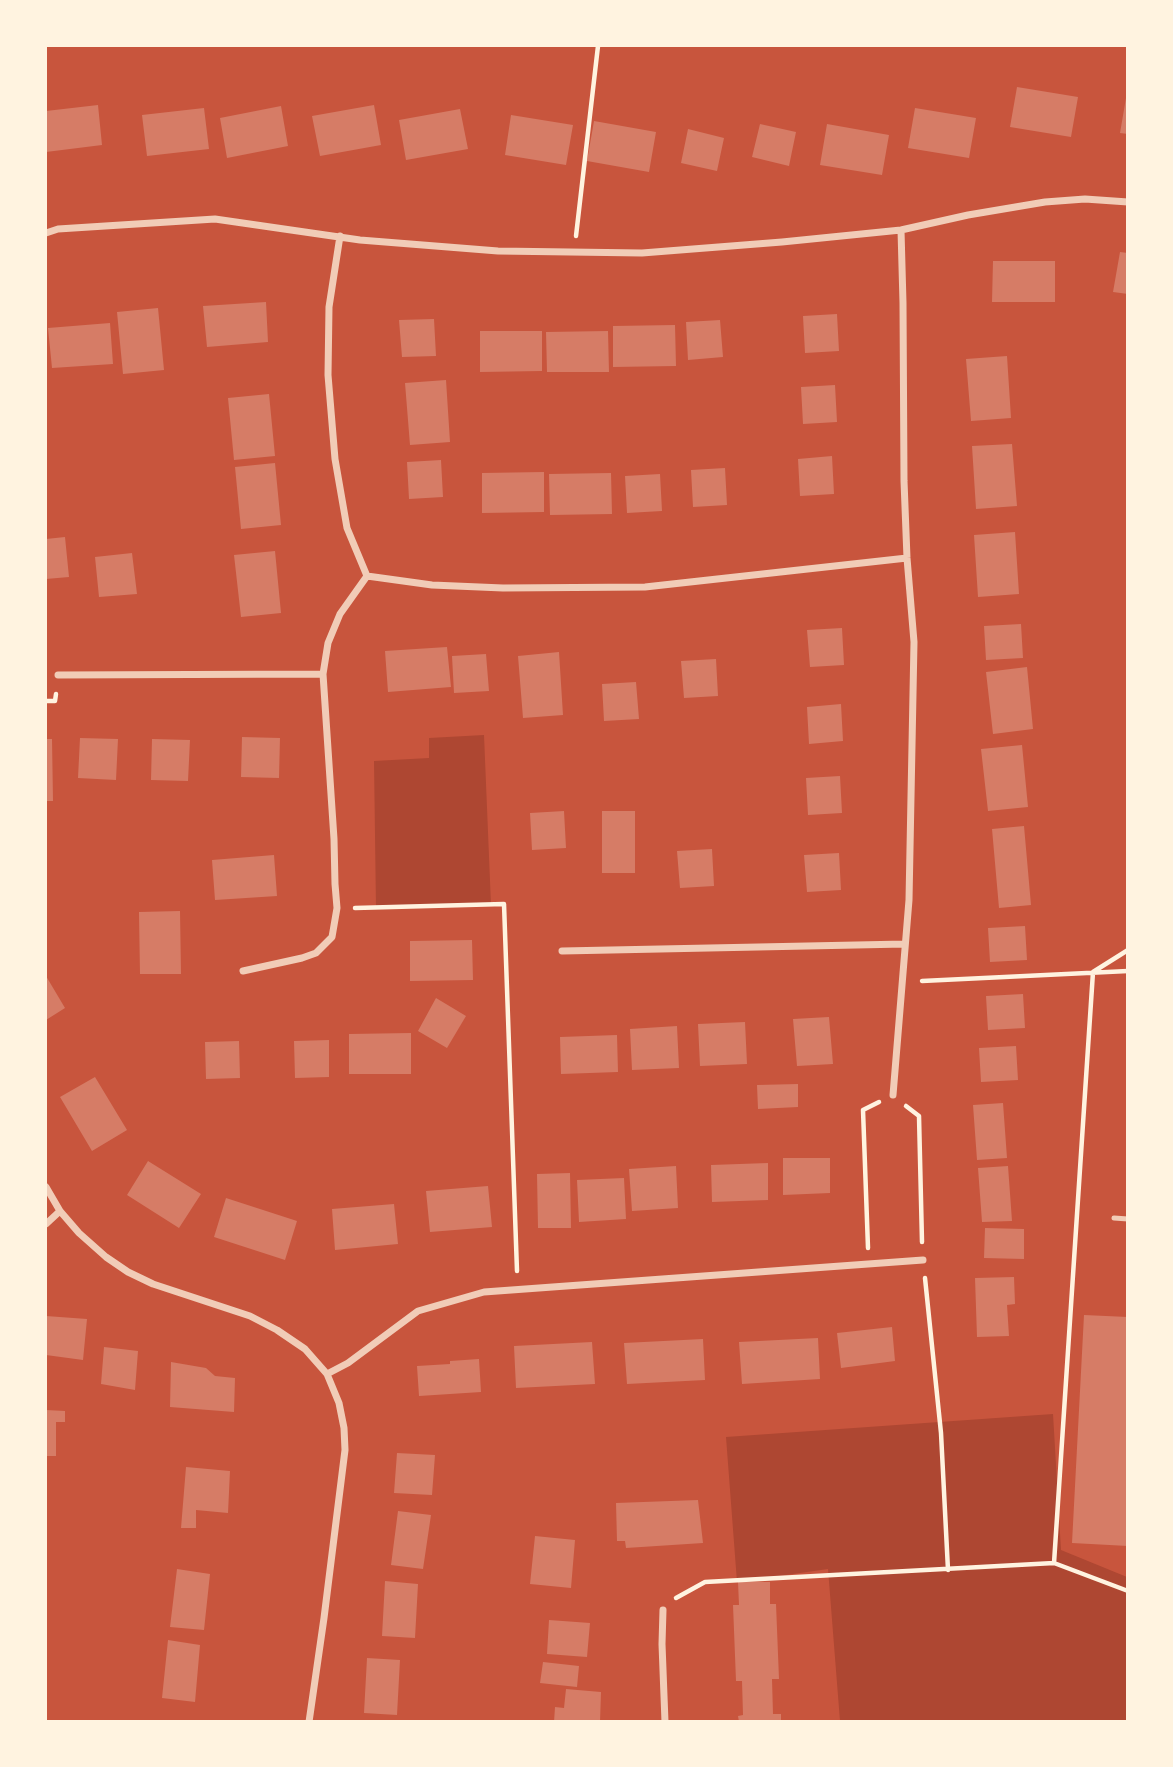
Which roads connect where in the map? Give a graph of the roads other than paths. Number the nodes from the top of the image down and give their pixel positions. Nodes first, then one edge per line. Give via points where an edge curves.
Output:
1 (1128, 202) edge
2 (901, 230) junction
3 (46, 233) edge
4 (340, 236) junction
5 (907, 558) junction
6 (367, 576) junction
7 (323, 674) junction
8 (58, 675) dead end
9 (905, 944) junction
10 (562, 951) dead end
11 (243, 971) dead end
12 (893, 1095) road end
13 (46, 1187) edge
14 (60, 1211) junction
15 (1114, 1218) dead end
16 (1128, 1219) edge
17 (46, 1224) edge
18 (923, 1259) road end
19 (327, 1374) junction
20 (663, 1610) road end
21 (309, 1721) edge
22 (665, 1721) edge

1 - 2 street via 1045,202
2 - 4 street via 654,252 575,253 498,251
2 - 5 street
3 - 4 street via 215,219
4 - 6 street via 329,307 327,375 347,528
5 - 6 street via 645,587 503,588
5 - 9 street via 914,642
6 - 7 street via 340,614 328,643
7 - 8 street
7 - 11 street via 337,908 332,937 316,953
9 - 10 street
9 - 12 street
13 - 14 street
14 - 17 street
14 - 19 street via 79,1233 128,1272 250,1316 305,1349
15 - 16 lane
18 - 19 street via 484,1292 418,1311
19 - 21 street via 339,1403 345,1451
20 - 22 street

